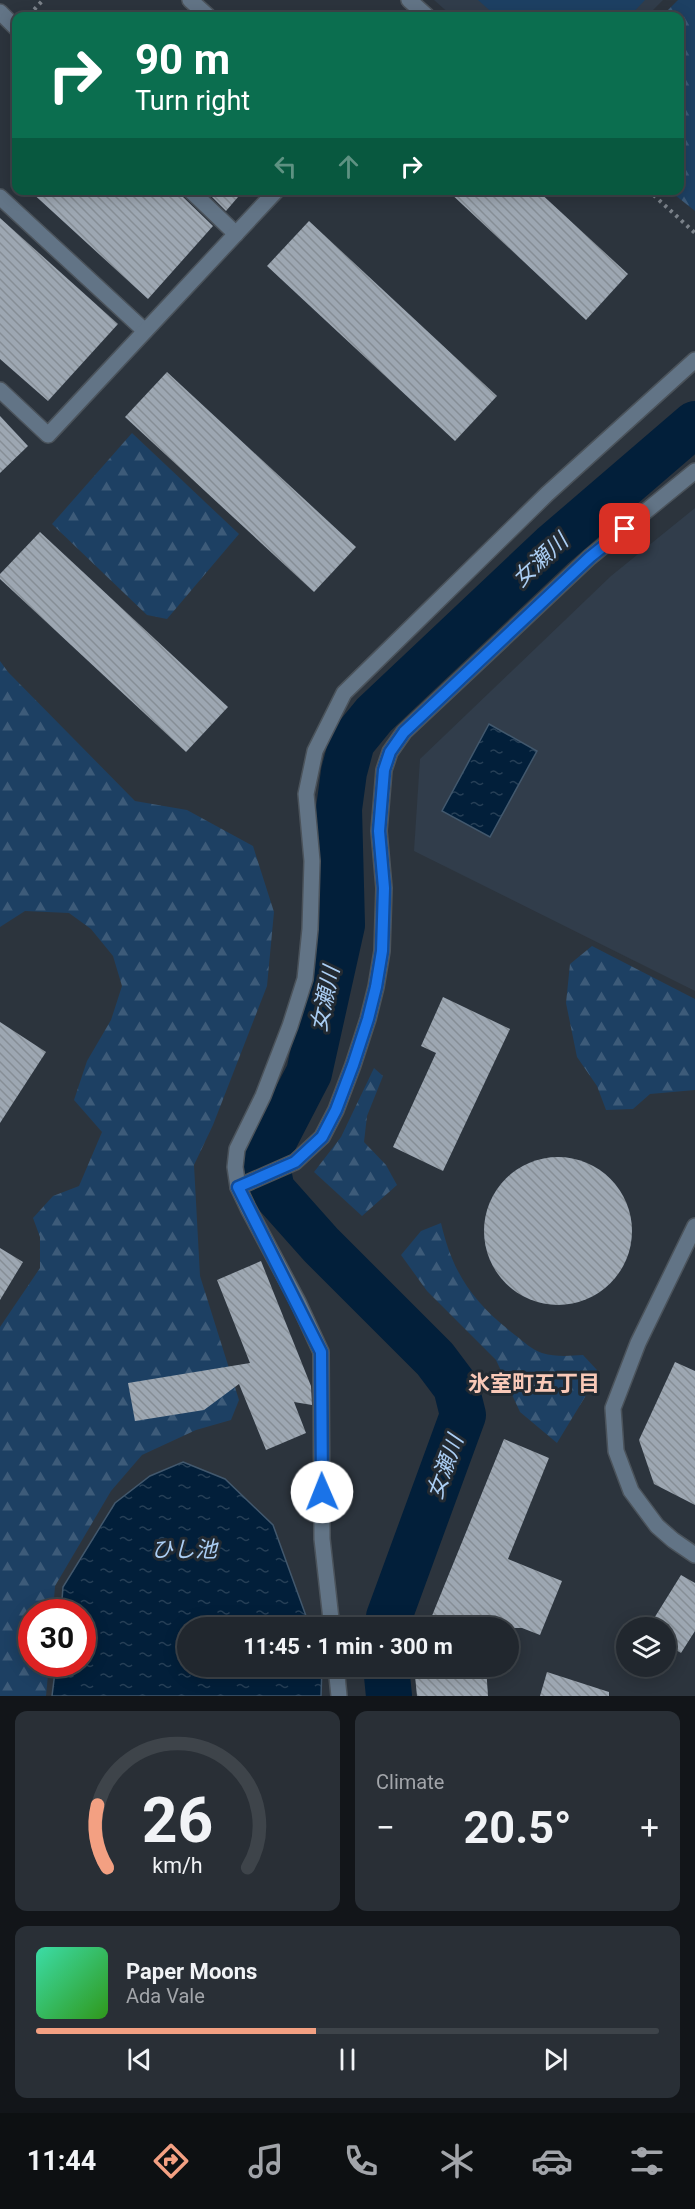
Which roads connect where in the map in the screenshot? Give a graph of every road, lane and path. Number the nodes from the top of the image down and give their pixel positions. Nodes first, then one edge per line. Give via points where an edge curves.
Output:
1 (43, 0) edge
2 (190, 0) edge
3 (409, 0) edge
4 (0, 12) edge
5 (32, 12) edge
6 (204, 12) edge
7 (422, 12) edge
8 (12, 24) edge
9 (195, 195) edge
10 (272, 195) edge
11 (653, 195) edge
12 (0, 197) edge
13 (695, 233) edge
14 (236, 234) junction
15 (145, 331) junction
16 (695, 360) edge
17 (0, 390) edge
18 (695, 471) edge
19 (246, 1184) junction
20 (695, 1226) edge
21 (695, 1555) edge
22 (331, 1617) edge
23 (337, 1677) edge
24 (339, 1696) edge

1 - 5 path
2 - 6 street
3 - 7 street
4 - 8 street
9 - 14 street
10 - 14 street
11 - 13 path
12 - 15 street
14 - 15 street
15 - 17 street via 48,435
16 - 19 street via 547,494 344,693 315,751 306,794 312,861 305,979 263,1096 237,1149 234,1167
18 - 19 street via 590,557 404,732 390,752 380,802 382,951 368,1019 336,1110 322,1137 295,1162
19 - 22 street via 321,1352 322,1539
20 - 21 street via 638,1343 613,1408 616,1451 631,1491 657,1526
23 - 24 street

